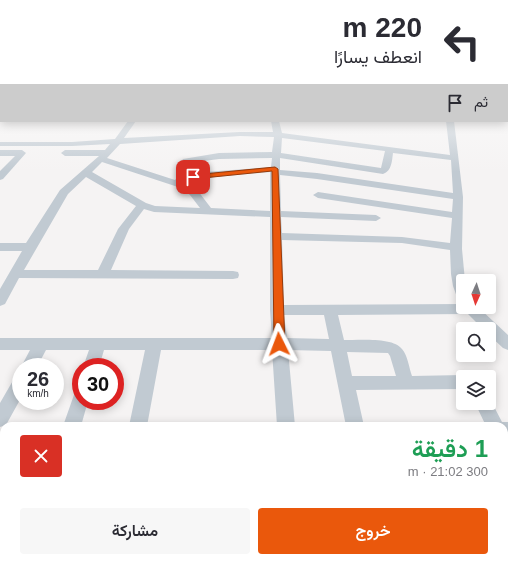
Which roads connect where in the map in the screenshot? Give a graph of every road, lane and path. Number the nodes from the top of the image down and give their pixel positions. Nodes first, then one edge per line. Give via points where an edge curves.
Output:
1 (131, 122) edge
2 (275, 122) edge
3 (450, 122) edge
4 (278, 135) junction
5 (117, 142) junction
6 (0, 144) edge
7 (390, 149) junction
8 (0, 153) edge
9 (22, 153) junction
10 (334, 153) junction
11 (275, 155) junction
12 (104, 156) junction
13 (455, 158) junction
14 (275, 170) junction
15 (85, 172) junction
16 (317, 176) junction
17 (0, 177) edge
18 (188, 178) junction
19 (174, 181) junction
20 (318, 195) junction
21 (458, 197) junction
22 (377, 204) junction
23 (142, 205) junction
24 (209, 212) junction
25 (276, 215) junction
26 (319, 216) junction
27 (458, 216) junction
28 (376, 218) junction
29 (276, 236) junction
30 (380, 238) junction
31 (0, 247) edge
32 (30, 247) junction
33 (457, 247) junction
34 (16, 274) junction
35 (103, 274) junction
36 (457, 274) edge
37 (233, 275) dead end
38 (0, 301) edge
39 (456, 305) edge
40 (277, 310) junction
41 (330, 311) junction
42 (477, 314) edge
43 (0, 344) edge
44 (154, 344) junction
45 (279, 344) junction
46 (508, 344) edge
47 (41, 345) junction
48 (98, 345) junction
49 (338, 345) junction
50 (34, 358) edge
51 (94, 358) edge
52 (456, 382) edge
53 (346, 383) junction
54 (406, 383) junction
55 (12, 398) edge
56 (77, 410) edge
57 (487, 410) edge
58 (0, 419) edge
59 (73, 422) edge
60 (139, 422) edge
61 (286, 422) edge
62 (354, 422) edge
63 (493, 422) edge

1 - 5 street
2 - 4 street
3 - 13 street
4 - 5 street via 226,134
4 - 10 street
4 - 11 street
5 - 6 street
5 - 12 street
7 - 10 street
7 - 10 street via 385,169 382,171
7 - 13 street
8 - 9 street
9 - 12 street
9 - 17 street
10 - 11 street
11 - 14 street
11 - 18 street via 232,155 189,160 184,162 183,166
12 - 15 street
12 - 19 street
13 - 21 street
14 - 16 street
14 - 18 street
14 - 25 street
15 - 23 street
15 - 32 street via 62,195
16 - 20 street
16 - 21 street
18 - 19 street
19 - 24 street via 194,193
20 - 22 street
20 - 26 street
21 - 27 street
22 - 27 street
22 - 28 street
23 - 24 street via 154,209
23 - 35 street via 125,225
24 - 25 street
25 - 26 street
25 - 29 street
26 - 28 street
27 - 33 street
28 - 30 street
29 - 30 street
29 - 40 street
30 - 33 street
31 - 32 street
32 - 34 street
33 - 36 street
34 - 35 street
34 - 38 street
35 - 37 street
39 - 41 street
40 - 41 street
40 - 45 street
41 - 49 street
42 - 46 street
43 - 47 street
44 - 45 street
44 - 48 street
44 - 60 street
45 - 49 street
45 - 61 street
47 - 48 street
47 - 50 street
48 - 51 street
49 - 53 street
49 - 54 street via 393,349 397,353
52 - 54 street
53 - 54 street
53 - 62 street
55 - 58 street
56 - 59 street
57 - 63 street

